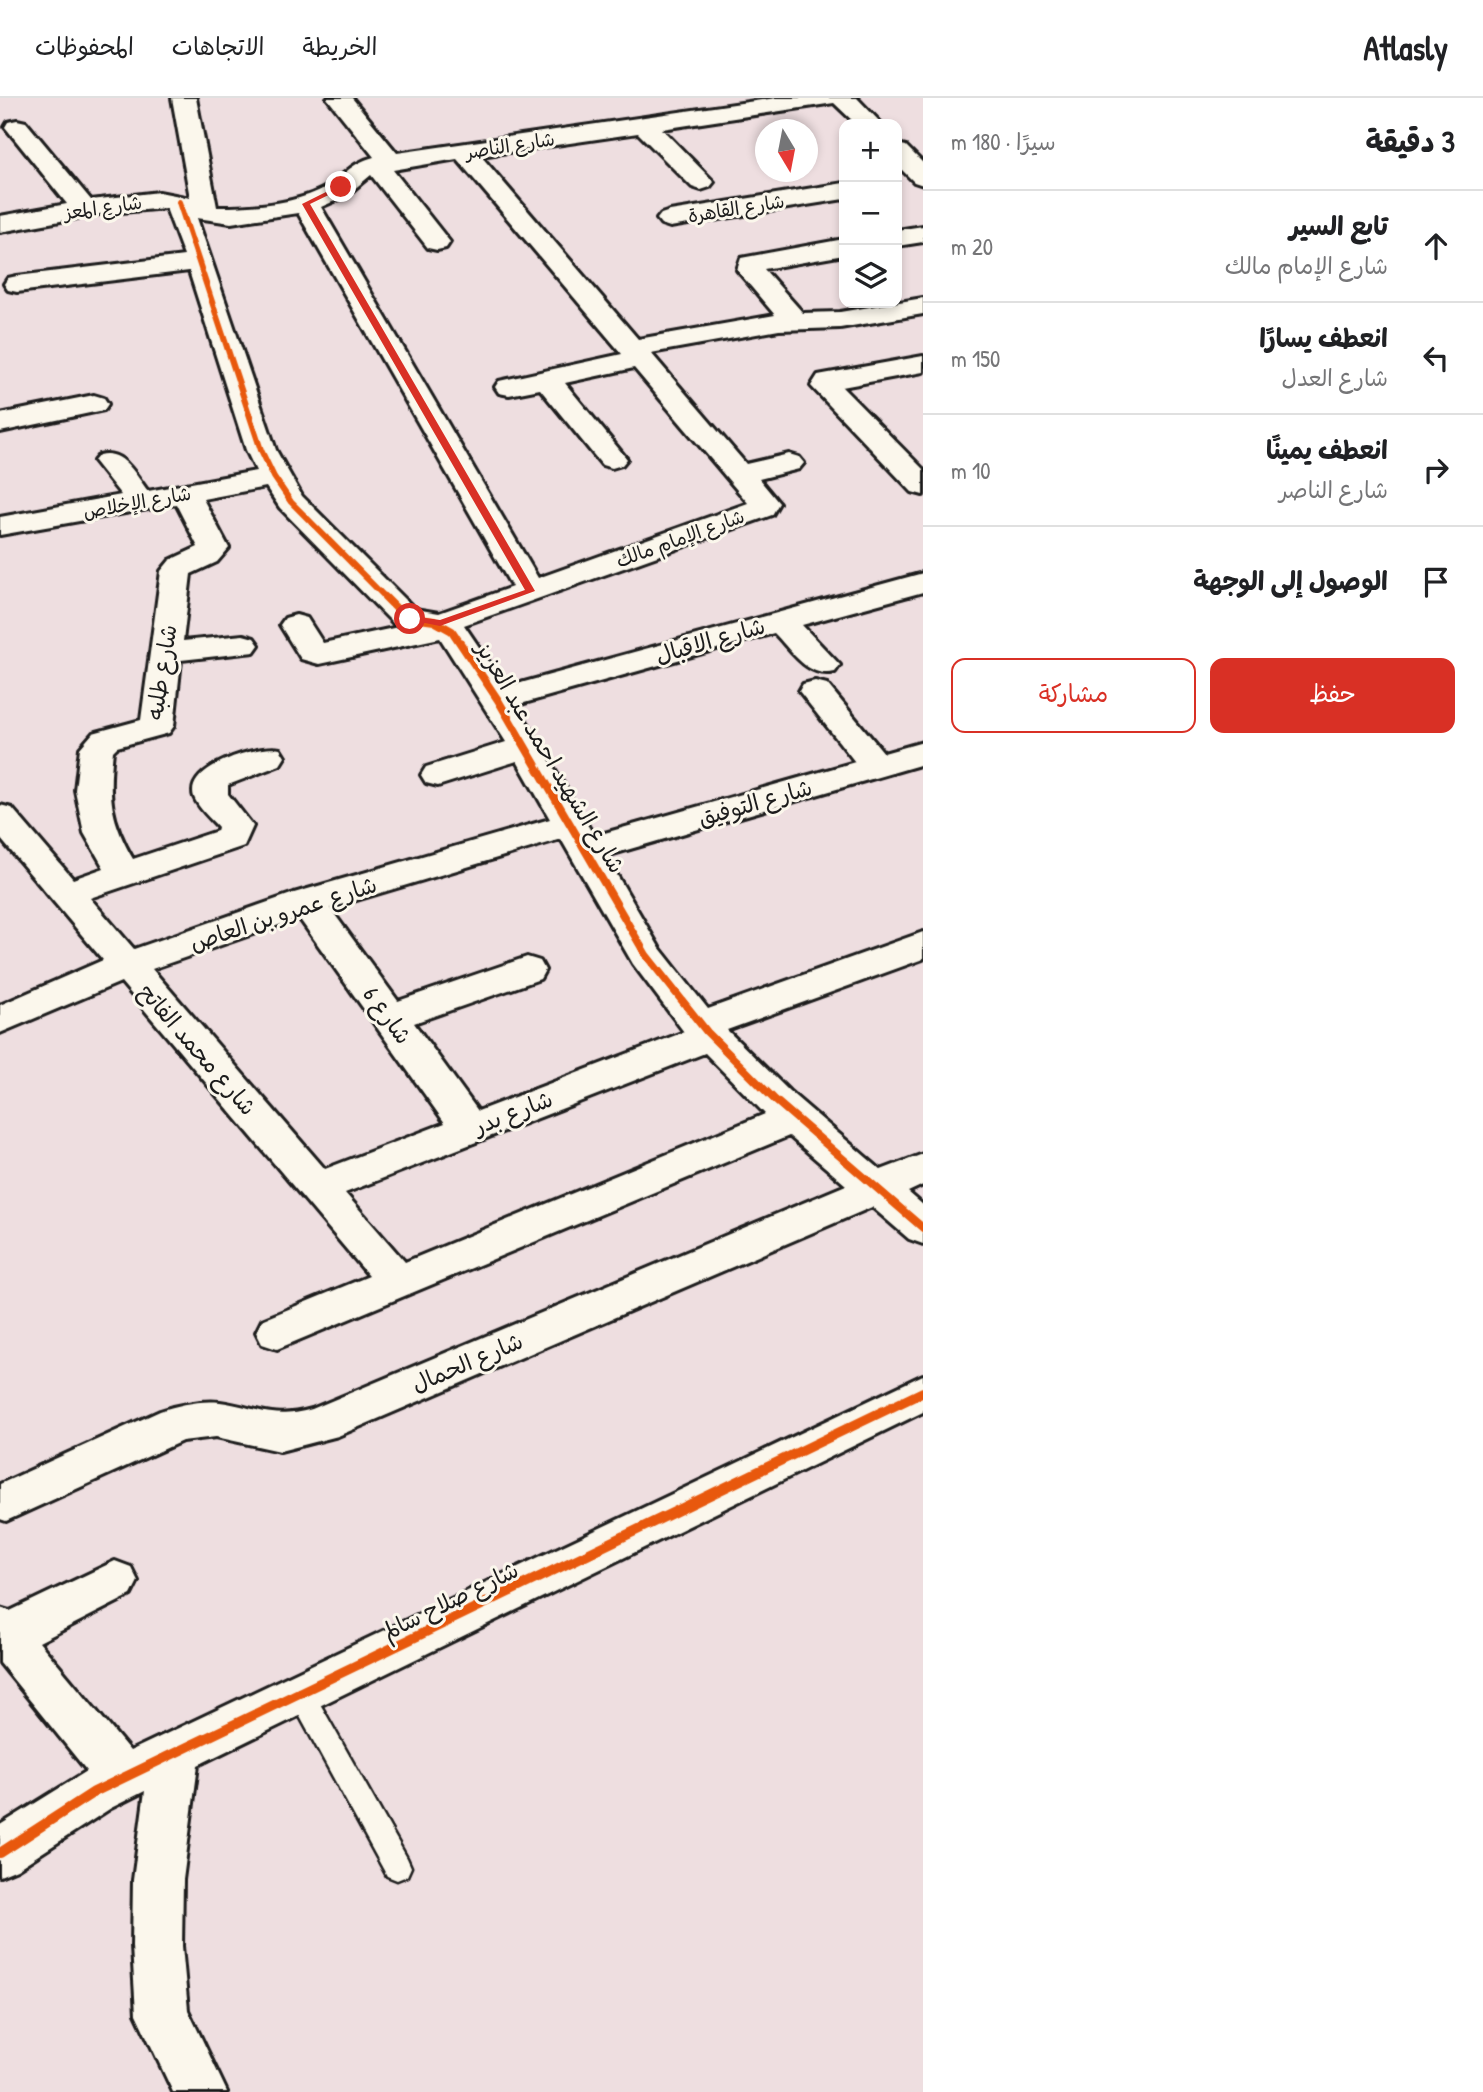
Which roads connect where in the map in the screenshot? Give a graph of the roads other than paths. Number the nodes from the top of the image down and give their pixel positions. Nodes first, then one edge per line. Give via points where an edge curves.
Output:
1 (184, 98) edge
2 (339, 98) edge
3 (826, 98) edge
4 (844, 98) edge
5 (865, 119) edge
6 (644, 124) junction
7 (17, 127) dead end
8 (464, 152) junction
9 (902, 156) edge
10 (383, 163) junction
11 (923, 178) edge
12 (902, 181) edge
13 (701, 182) dead end
14 (839, 192) edge
15 (306, 204) junction
16 (192, 207) junction
17 (84, 208) junction
18 (670, 219) dead end
19 (0, 224) edge
20 (923, 233) edge
21 (902, 237) edge
22 (437, 242) dead end
23 (839, 248) edge
24 (198, 262) junction
25 (17, 284) dead end
26 (923, 306) edge
27 (794, 320) junction
28 (637, 353) junction
29 (923, 364) edge
30 (547, 379) junction
31 (509, 387) dead end
32 (94, 404) dead end
33 (0, 423) edge
34 (612, 459) dead end
35 (109, 461) dead end
36 (789, 463) dead end
37 (740, 474) junction
38 (274, 477) junction
39 (923, 486) edge
40 (185, 493) junction
41 (141, 501) junction
42 (0, 526) edge
43 (923, 582) edge
44 (530, 591) junction
45 (780, 621) junction
46 (296, 625) dead end
47 (443, 625) junction
48 (243, 645) dead end
49 (166, 652) junction
50 (498, 700) junction
51 (526, 747) junction
52 (923, 753) edge
53 (268, 757) dead end
54 (877, 767) junction
55 (438, 775) dead end
56 (0, 816) edge
57 (579, 837) junction
58 (125, 874) junction
59 (65, 894) junction
60 (307, 902) junction
61 (923, 945) edge
62 (126, 965) junction
63 (527, 970) dead end
64 (3, 1016) edge
65 (390, 1017) junction
66 (704, 1032) junction
67 (794, 1118) junction
68 (470, 1129) junction
69 (923, 1169) edge
70 (317, 1188) junction
71 (877, 1188) junction
72 (923, 1228) edge
73 (398, 1282) junction
74 (277, 1332) dead end
75 (923, 1392) edge
76 (5, 1502) dead end
77 (115, 1581) dead end
78 (3, 1632) edge
79 (301, 1694) junction
80 (176, 1754) junction
81 (123, 1779) junction
82 (0, 1853) edge
83 (397, 1867) dead end
84 (201, 2092) edge

1 - 16 street
2 - 10 street
3 - 6 street, شارع الناصر
4 - 5 street
6 - 8 street, شارع الناصر
6 - 13 street
7 - 17 street
8 - 10 street, شارع الناصر
8 - 28 street, شارع الإمام مالك
9 - 11 street
10 - 15 street, شارع الناصر via 356,171 332,192
10 - 22 street
11 - 12 street
14 - 18 street, شارع القاهرة
15 - 16 street, شارع الناصر via 212,215
15 - 44 street
16 - 17 street, شارع المعز via 162,200
16 - 24 street
17 - 19 street, شارع المعز
20 - 21 street
23 - 27 street via 750,264 750,270
24 - 25 street
24 - 38 street
26 - 27 street via 840,320
27 - 28 street
28 - 30 street
28 - 37 street, شارع الإمام مالك
29 - 39 street via 828,381 825,386
30 - 31 street
30 - 34 street
32 - 33 street
35 - 41 street
36 - 37 street
37 - 44 street, شارع الإمام مالك via 764,503 761,509
38 - 40 street, شارع الإخلاص
38 - 47 street via 291,502 405,617
40 - 41 street, شارع الإخلاص
40 - 49 street, شارع طلبه via 214,548 176,571
41 - 42 street, شارع الإخلاص
43 - 45 street, شارع الاقبال
44 - 47 street, شارع الإمام مالك
45 - 50 street, شارع الاقبال
45 - 54 street
46 - 47 street, شارع الإمام مالك via 312,652 319,654
47 - 50 street, شارع الشهيد احمد عبد العزيز
48 - 49 street
49 - 58 street, شارع طلبه via 157,726 105,740 97,748 92,790 102,833
50 - 51 street, شارع الشهيد احمد عبد العزيز
51 - 55 street
51 - 57 street, شارع الشهيد احمد عبد العزيز
52 - 54 street, شارع التوفيق
53 - 58 street via 211,783 211,796 236,826 232,838
54 - 57 street, شارع التوفيق
56 - 59 street, شارع محمد الفاتح
57 - 60 street, شارع عمرو بن العاص
57 - 66 street, شارع الشهيد احمد عبد العزيز via 646,955
58 - 59 street
59 - 62 street, شارع محمد الفاتح
60 - 62 street, شارع عمرو بن العاص
60 - 65 street, شارع 6
61 - 66 street, شارع بدر
62 - 64 street, شارع عمرو بن العاص
62 - 70 street, شارع محمد الفاتح
63 - 65 street
65 - 68 street, شارع 6
66 - 67 street, شارع الشهيد احمد عبد العزيز
66 - 68 street, شارع بدر
67 - 71 street, شارع الشهيد احمد عبد العزيز
67 - 73 street
68 - 70 street, شارع بدر
69 - 71 street, شارع الحمال
70 - 73 street, شارع محمد الفاتح
71 - 72 street, شارع الشهيد احمد عبد العزيز
71 - 76 street, شارع الحمال via 323,1423 276,1433 229,1421 175,1424
73 - 74 street
75 - 79 street, شارع صلاح سالم
77 - 78 street
78 - 81 street
79 - 80 street, شارع صلاح سالم
79 - 83 lane
80 - 81 street, شارع صلاح سالم
80 - 84 street via 158,1880 162,2014
81 - 82 street, شارع صلاح سالم via 94,1792

